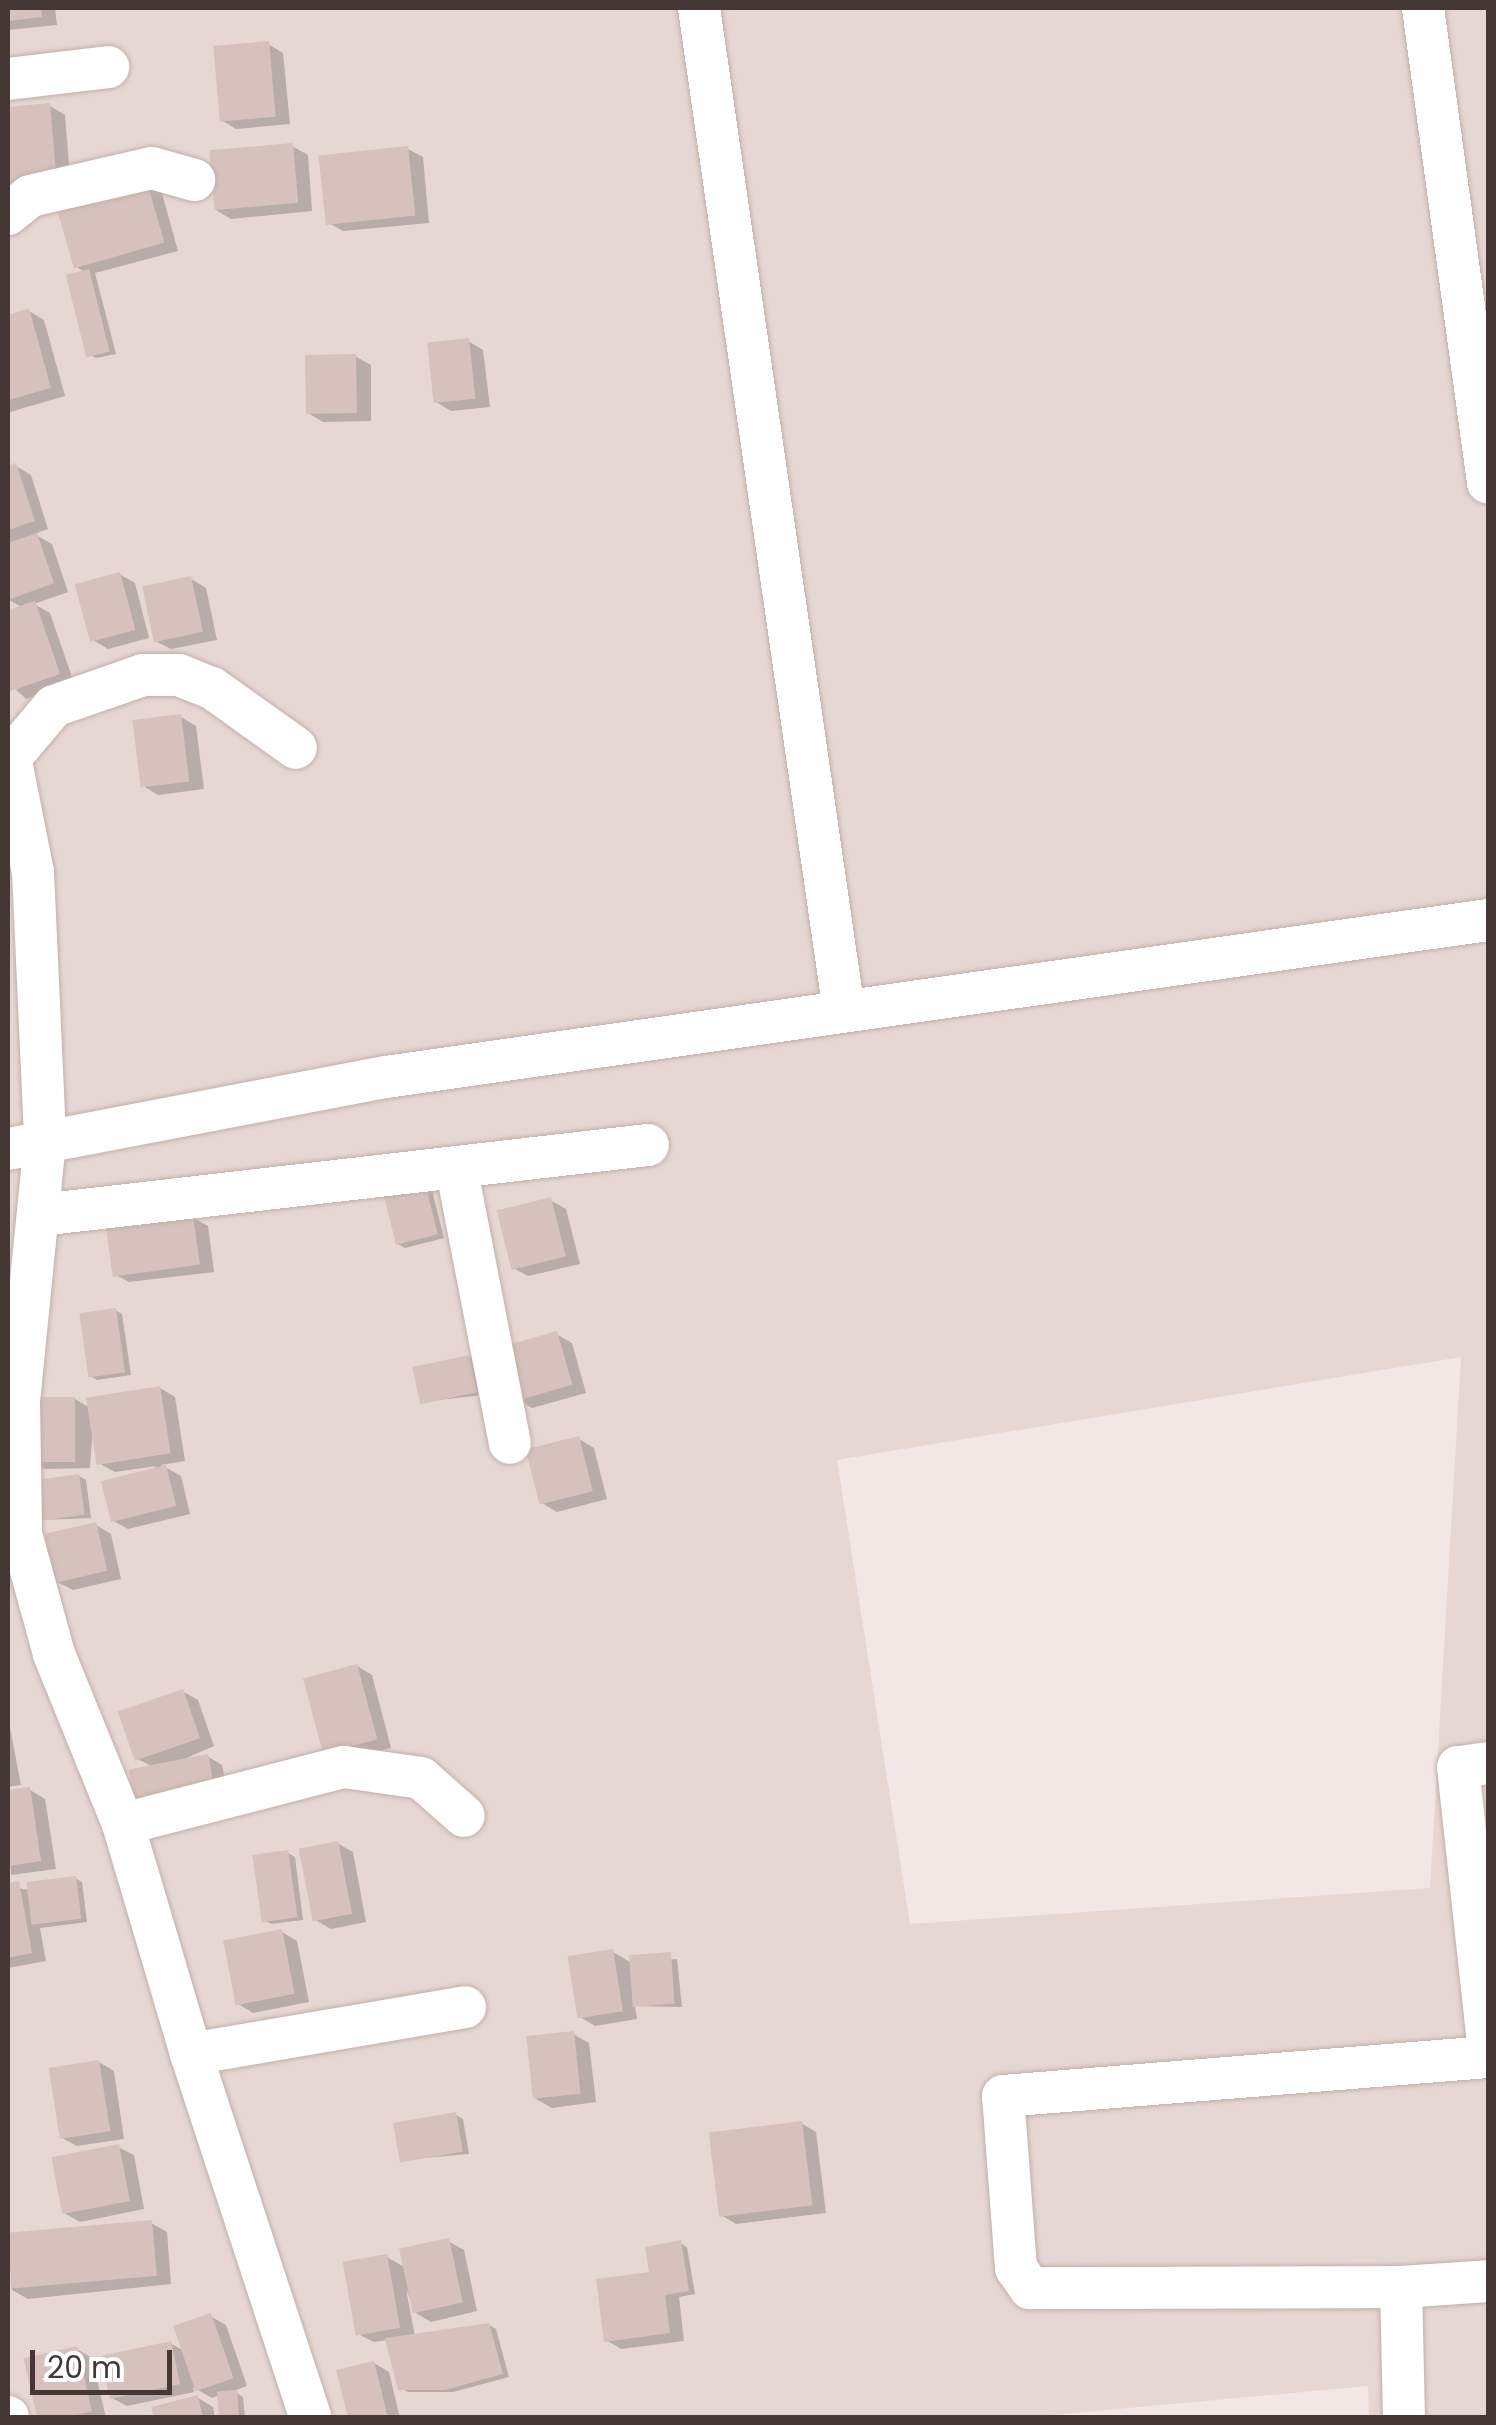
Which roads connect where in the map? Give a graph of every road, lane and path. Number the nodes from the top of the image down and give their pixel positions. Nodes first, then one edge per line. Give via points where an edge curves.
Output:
1 (698, 8) edge
2 (1423, 8) edge
3 (108, 68) dead end
4 (8, 80) edge
5 (194, 180) dead end
6 (8, 214) edge
7 (1488, 483) edge
8 (296, 748) dead end
9 (9, 752) edge
10 (1488, 920) edge
11 (844, 1012) junction
12 (648, 1144) dead end
13 (26, 1145) edge
14 (457, 1171) junction
15 (40, 1216) junction
16 (510, 1442) dead end
17 (1488, 1763) edge
18 (464, 1816) dead end
19 (123, 1824) junction
20 (465, 2007) dead end
21 (1488, 2041) edge
22 (191, 2054) junction
23 (1488, 2057) edge
24 (1488, 2281) edge
25 (1401, 2287) junction
26 (311, 2418) edge
27 (1404, 2418) edge

1 - 11 street
2 - 7 street
3 - 4 street
5 - 6 street via 152,168 30,196
8 - 9 street via 212,688 180,675 143,675 54,706
9 - 13 street via 34,872
10 - 11 street
11 - 13 street via 386,1077
12 - 14 street
13 - 15 street
14 - 15 street
14 - 16 street
15 - 19 street via 18,1401 21,1534 54,1654
17 - 21 street via 1458,1767
18 - 19 street via 420,1778 344,1768
19 - 22 street
20 - 22 street
22 - 26 street
23 - 25 street via 1003,2096 1016,2268 1030,2288
24 - 25 street
25 - 27 street

